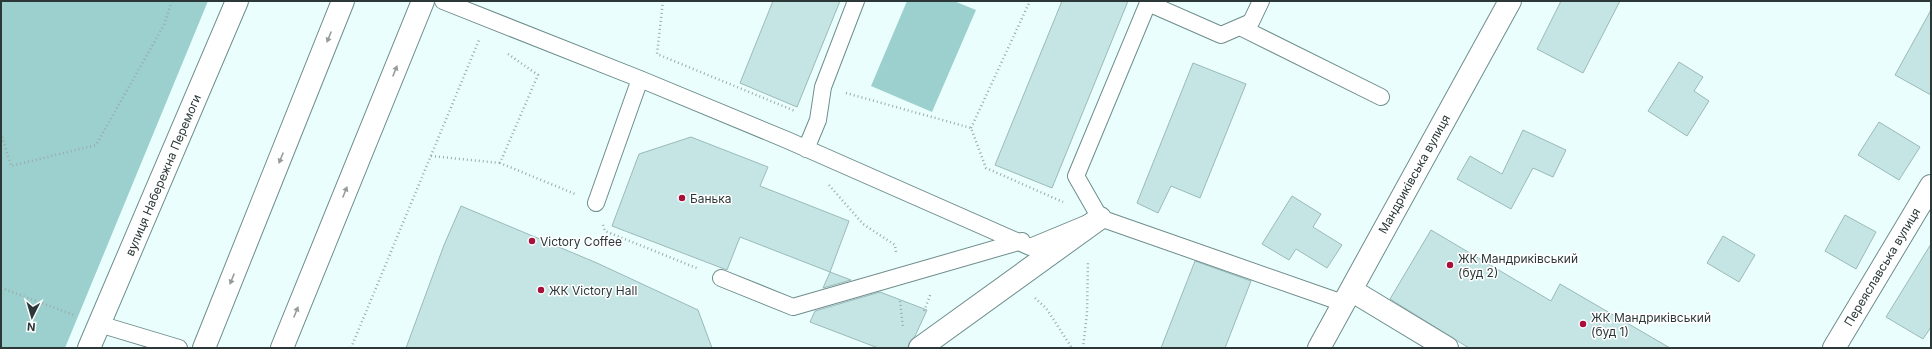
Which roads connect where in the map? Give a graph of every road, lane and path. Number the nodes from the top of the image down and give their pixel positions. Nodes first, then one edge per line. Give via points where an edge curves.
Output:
1 (172, 1) edge
2 (237, 1) edge
3 (344, 1) edge
4 (423, 1) edge
5 (443, 1) edge
6 (663, 1) edge
7 (856, 1) edge
8 (1030, 1) edge
9 (1261, 1) edge
10 (1510, 1) edge
11 (486, 18) junction
12 (1240, 27) junction
13 (506, 53) dead end
14 (640, 79) junction
15 (823, 87) junction
16 (1381, 97) dead end
17 (818, 120) junction
18 (972, 128) junction
19 (1, 133) edge
20 (806, 149) junction
21 (431, 156) junction
22 (500, 163) junction
23 (1931, 186) edge
24 (596, 203) junction
25 (1100, 218) junction
26 (896, 252) dead end
27 (721, 278) joint
28 (1, 288) edge
29 (1347, 297) junction
30 (900, 300) dead end
31 (99, 324) junction
32 (903, 332) dead end
33 (89, 348) edge
34 (179, 348) edge
35 (204, 348) edge
36 (282, 348) edge
37 (351, 348) edge
38 (920, 348) edge
39 (1083, 348) edge
40 (1319, 348) edge
41 (1447, 348) edge
42 (1834, 348) edge

1 - 19 path via 164,25 96,145 11,166
2 - 31 street, вулиця Набережна Перемоги
3 -> 35 street
36 -> 4 street
5 - 11 lane
6 - 17 path via 657,54
7 - 15 lane
8 - 18 path
9 - 12 lane via 1251,22
10 - 29 street, Мандриківська вулиця
11 - 14 lane
11 - 21 path via 481,36
12 - 16 lane
12 - 25 lane via 1222,35 1148,3 1076,176
13 - 22 path via 538,75
14 - 20 lane
14 - 24 lane
15 - 17 lane
15 - 18 path
17 - 20 lane
18 - 25 path via 986,168
20 - 25 lane via 1030,247
20 - 26 path via 838,197 863,224 895,244
21 - 22 path
21 - 37 path
22 - 24 path
23 - 42 street, Переяславська вулиця
24 - 27 path via 605,231
25 - 27 lane via 793,307
25 - 29 lane
25 - 38 lane
25 - 39 path via 1088,260 1087,313
28 - 31 path
29 - 40 street, Мандриківська вулиця
29 - 41 street
30 - 32 path
31 - 33 street, вулиця Набережна Перемоги
31 - 34 lane

